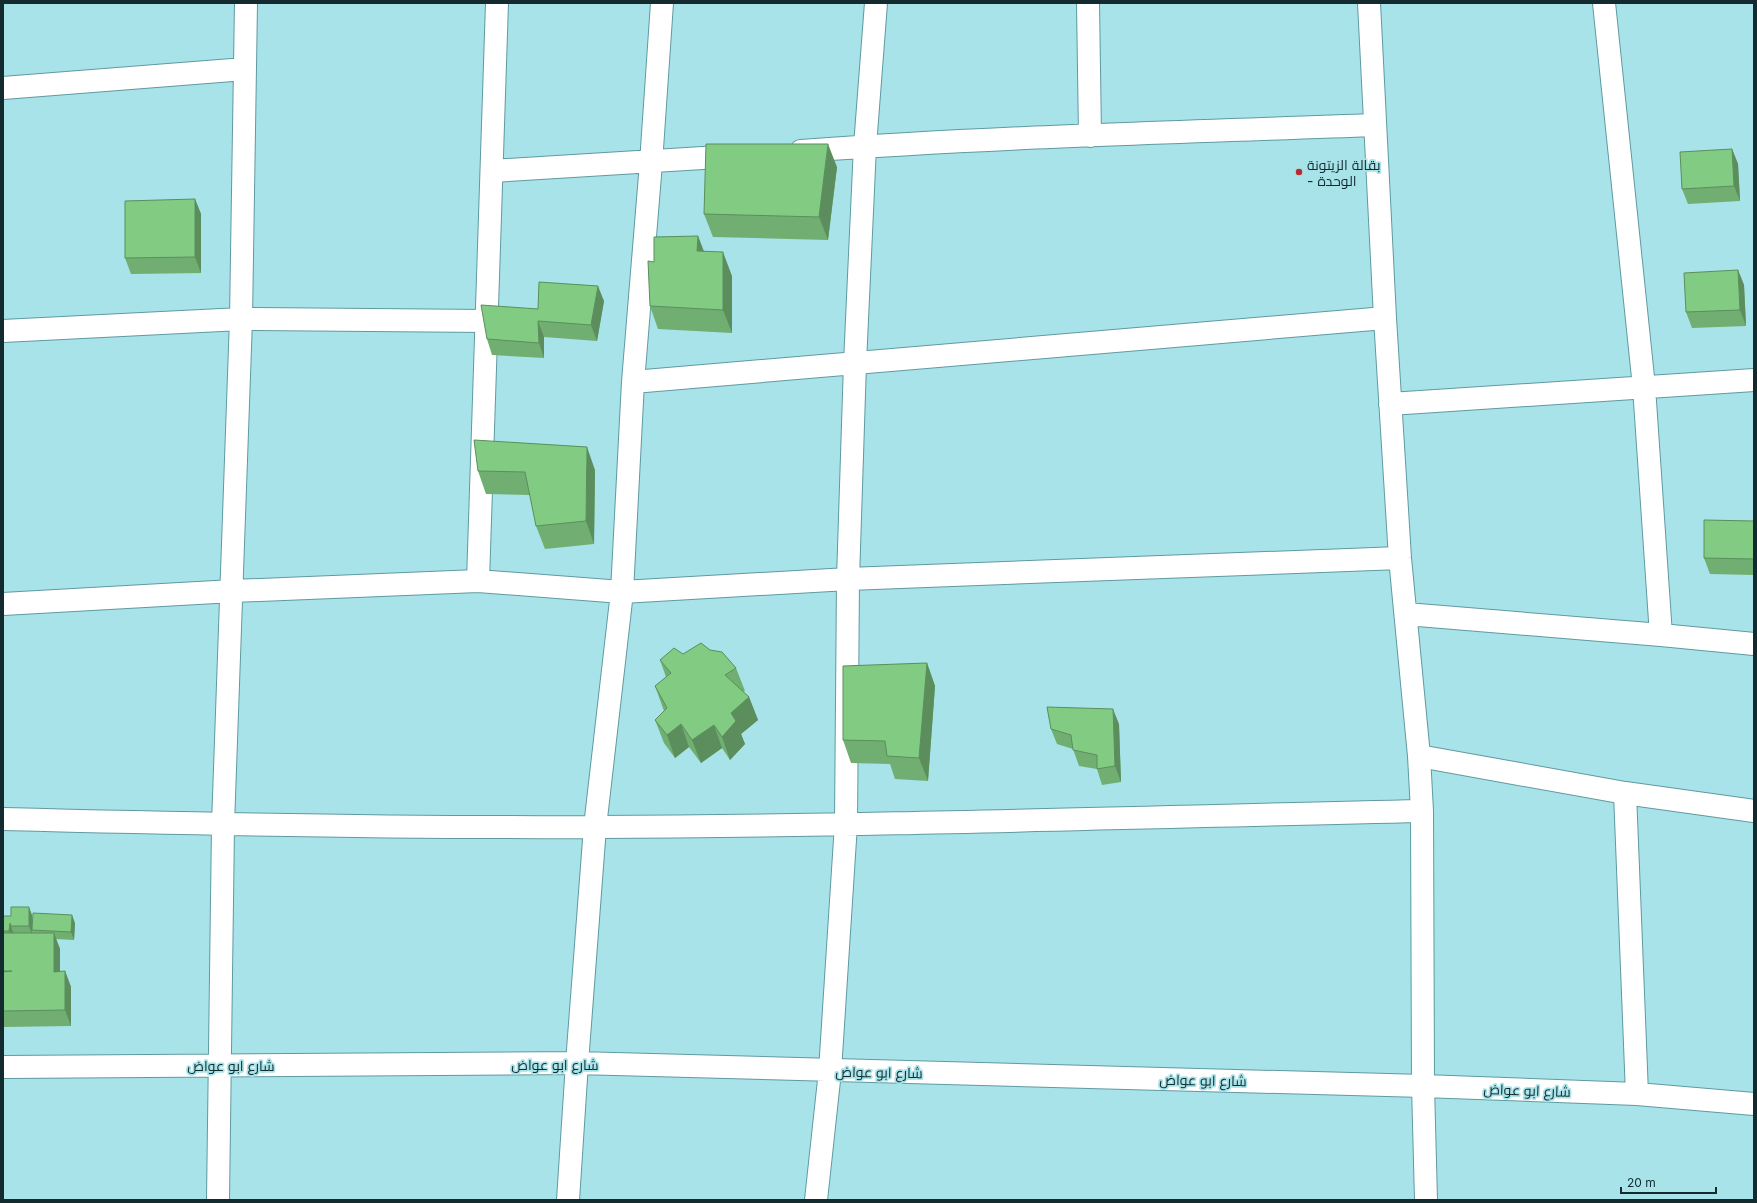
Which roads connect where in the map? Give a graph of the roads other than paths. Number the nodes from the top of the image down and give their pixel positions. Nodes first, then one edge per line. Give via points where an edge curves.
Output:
1 (246, 3) edge
2 (497, 3) edge
3 (662, 3) edge
4 (876, 3) edge
5 (1088, 3) edge
6 (1369, 3) edge
7 (1604, 3) edge
8 (245, 69) junction
9 (3, 88) edge
10 (1375, 125) junction
11 (1090, 136) junction
12 (865, 146) junction
13 (778, 153) edge
14 (754, 155) edge
15 (651, 163) junction
16 (492, 171) junction
17 (1385, 318) junction
18 (241, 319) junction
19 (487, 321) junction
20 (3, 331) edge
21 (855, 363) junction
22 (1754, 380) edge
23 (633, 382) junction
24 (1644, 387) junction
25 (1390, 404) junction
26 (1400, 558) junction
27 (848, 579) junction
28 (478, 581) junction
29 (232, 591) junction
30 (622, 592) junction
31 (3, 604) edge
32 (1406, 614) junction
33 (1661, 635) junction
34 (1754, 644) edge
35 (1419, 756) junction
36 (1624, 793) junction
37 (1422, 811) junction
38 (1754, 811) edge
39 (3, 819) edge
40 (846, 824) junction
41 (223, 825) junction
42 (596, 827) junction
43 (577, 1064) junction
44 (219, 1065) junction
45 (3, 1067) edge
46 (830, 1071) junction
47 (1423, 1086) junction
48 (1637, 1094) junction
49 (1754, 1104) edge
50 (218, 1200) edge
51 (568, 1200) edge
52 (816, 1200) edge
53 (1426, 1200) edge

1 - 8 street
2 - 16 street
3 - 15 street
4 - 12 street
5 - 11 street
6 - 10 street
7 - 24 street
8 - 9 street
8 - 18 street
10 - 11 street
10 - 17 street
11 - 12 street
12 - 13 street
12 - 21 street
14 - 15 street
15 - 16 street
15 - 23 street
16 - 19 street
17 - 21 street
17 - 25 street
18 - 19 street
18 - 20 street
18 - 29 street
19 - 28 street
21 - 23 street
21 - 27 street
22 - 24 street
23 - 30 street
24 - 25 street
24 - 33 street
25 - 26 street
26 - 27 street
26 - 32 street
27 - 30 street
27 - 40 street
28 - 29 street
28 - 30 street
29 - 31 street
29 - 41 street
30 - 42 street
32 - 33 street
32 - 35 street
33 - 34 street
35 - 36 street
35 - 37 street
36 - 38 street
36 - 48 street
37 - 40 street
37 - 47 street
39 - 41 street
40 - 42 street
40 - 46 street
41 - 42 street
41 - 44 street
42 - 43 street
43 - 44 street, شارع ابو عواض
43 - 46 street, شارع ابو عواض
43 - 51 street
44 - 45 street, شارع ابو عواض
44 - 50 street
46 - 47 street, شارع ابو عواض
46 - 52 street
47 - 48 street, شارع ابو عواض
47 - 53 street
48 - 49 street, شارع ابو عواض

